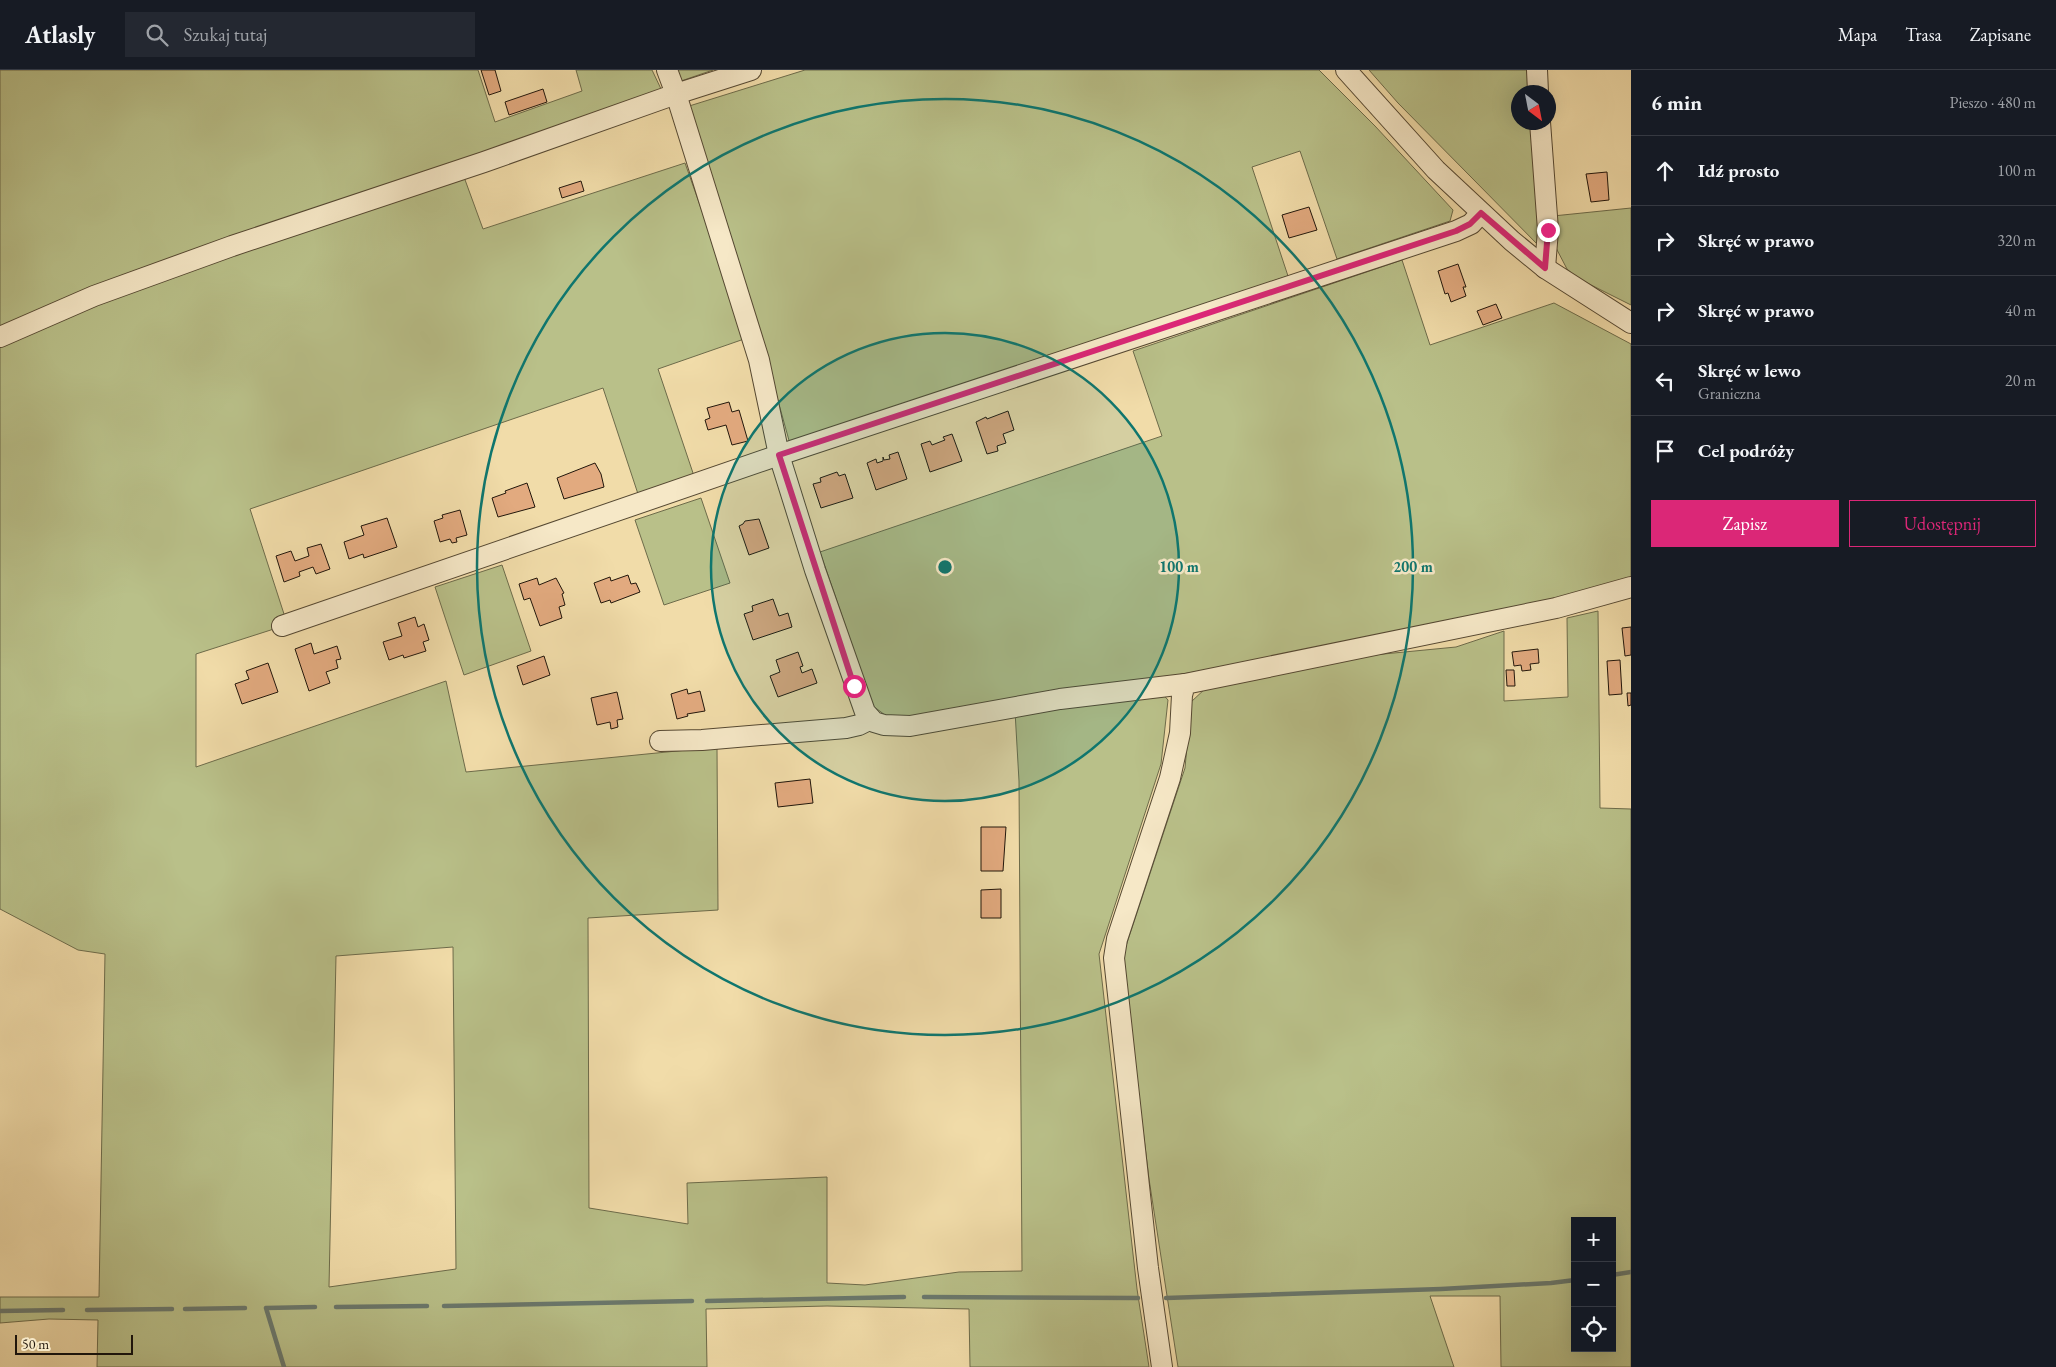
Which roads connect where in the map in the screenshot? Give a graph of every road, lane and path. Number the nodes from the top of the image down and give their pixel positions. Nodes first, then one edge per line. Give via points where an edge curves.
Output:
1 (666, 70) edge
2 (751, 70) edge
3 (1346, 70) edge
4 (1537, 70) edge
5 (1538, 85) edge
6 (676, 94) junction
7 (1541, 130) edge
8 (1481, 213) junction
9 (1545, 268) junction
10 (1631, 324) edge
11 (0, 337) edge
12 (779, 455) junction
13 (1631, 587) edge
14 (282, 626) dead end
15 (1185, 684) junction
16 (871, 719) junction
17 (660, 741) dead end
18 (1162, 1367) edge

1 - 6 street
2 - 6 street
3 - 8 street via 1436,170
4 - 5 street
6 - 11 street via 94,296
6 - 12 street via 759,360
7 - 9 street via 1548,230
8 - 9 street
8 - 12 street via 1456,231
9 - 10 street
12 - 14 street
12 - 16 street via 854,686
13 - 15 street via 1556,608
15 - 16 street via 1060,699 910,726 884,726
15 - 18 street via 1180,733 1170,778 1117,939 1114,958
16 - 17 street via 846,728

